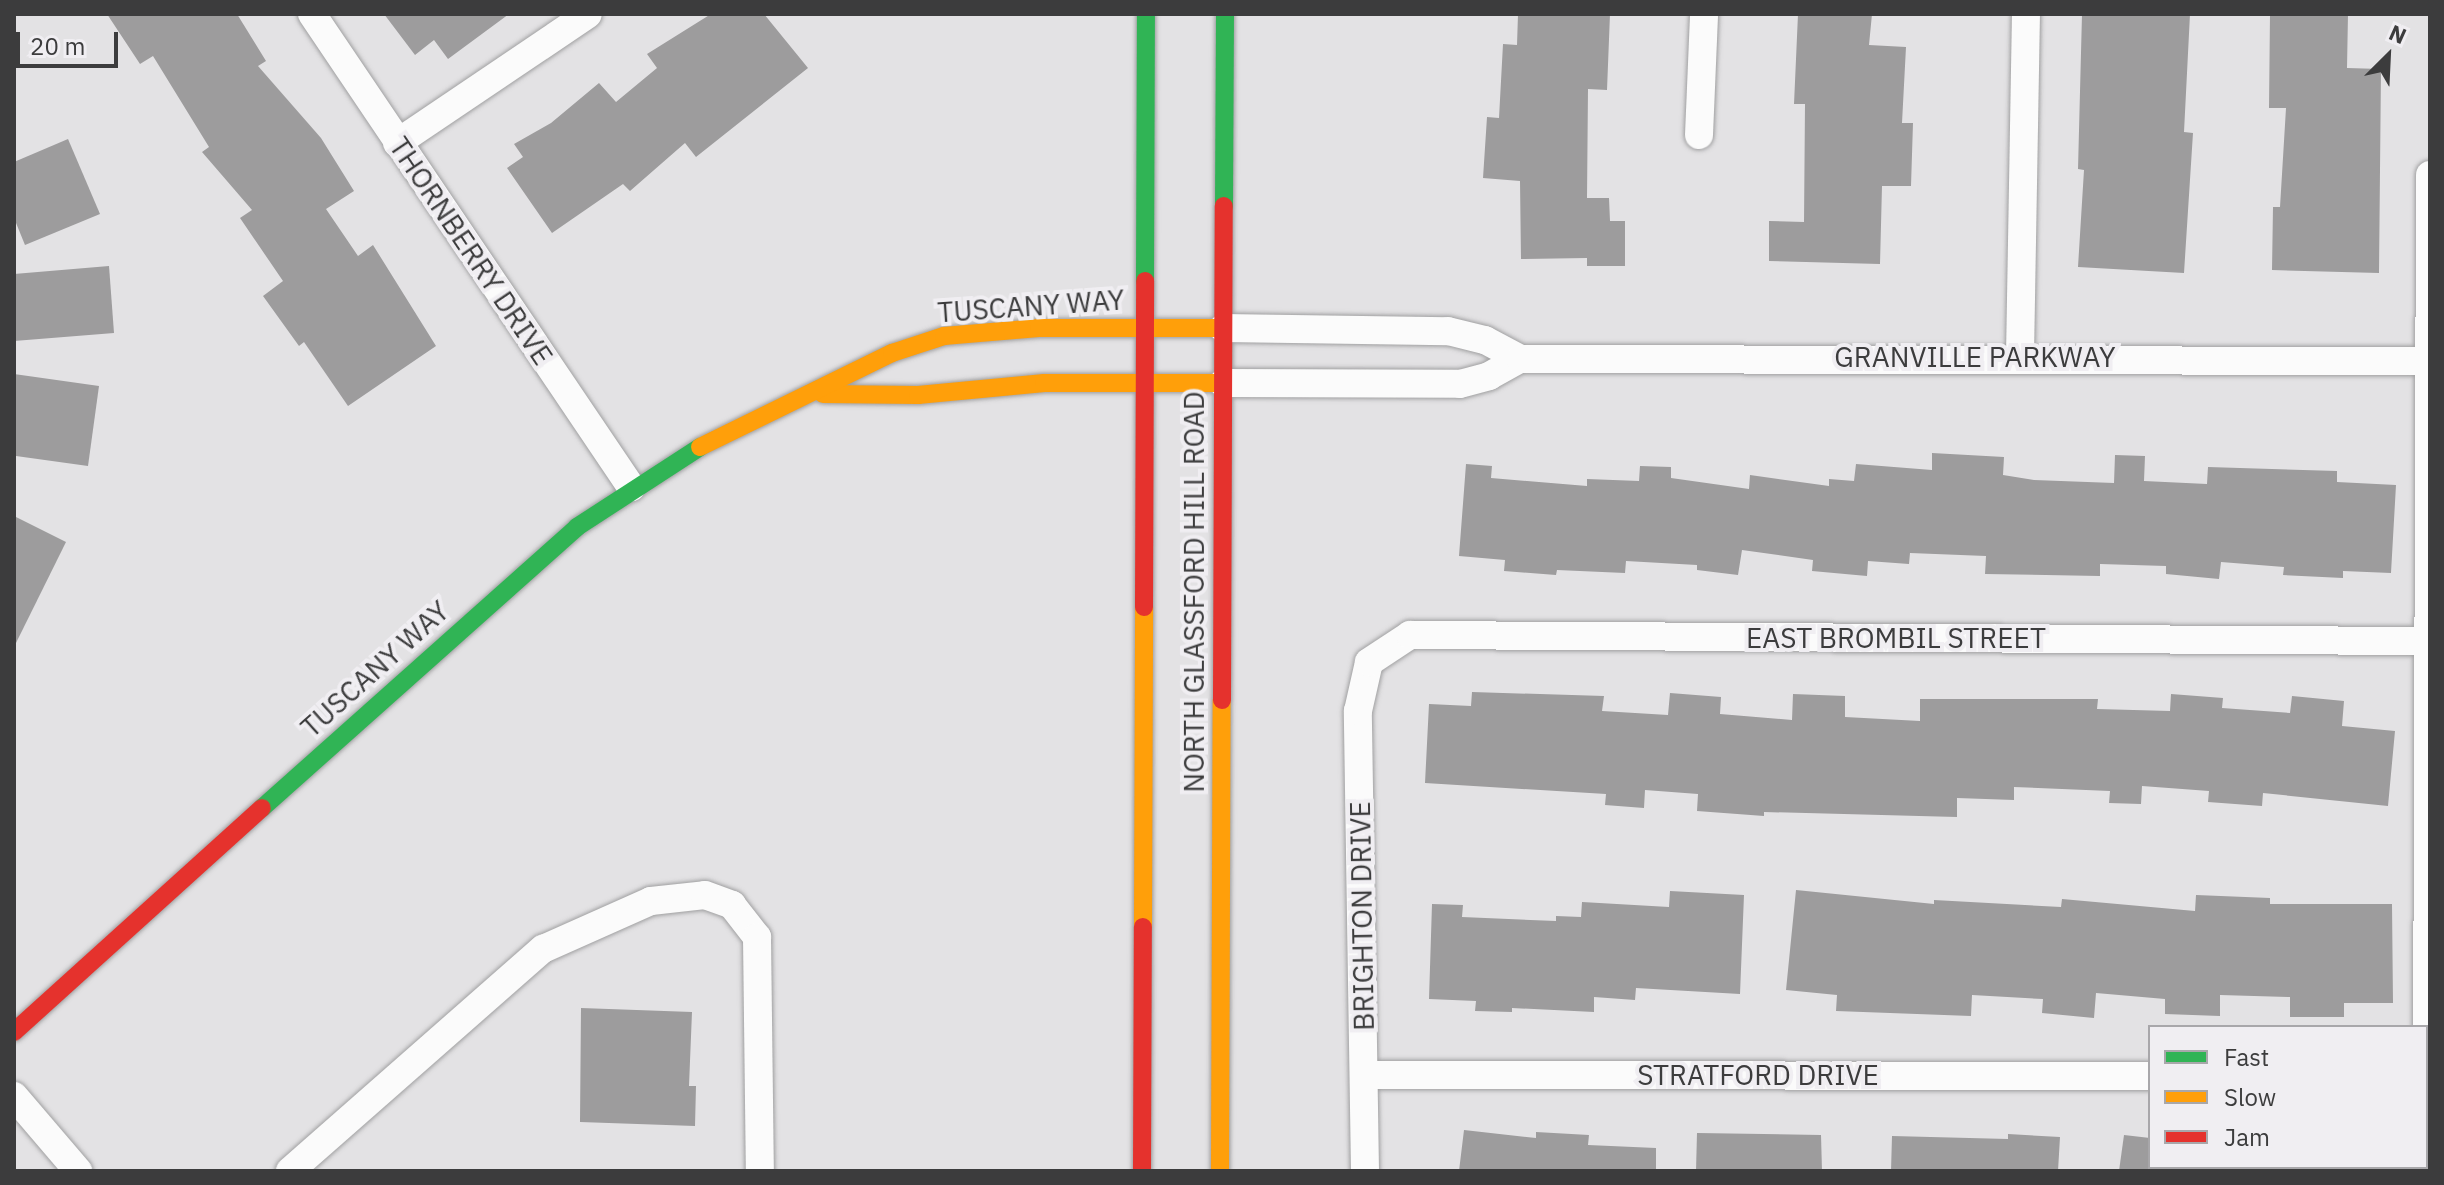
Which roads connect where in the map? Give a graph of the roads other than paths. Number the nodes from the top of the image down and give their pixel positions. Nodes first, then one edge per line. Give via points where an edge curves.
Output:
1 (312, 14) edge
2 (588, 14) edge
3 (1146, 14) edge
4 (1225, 14) edge
5 (1704, 14) edge
6 (2026, 14) edge
7 (1699, 135) dead end
8 (397, 143) junction
9 (2430, 175) edge
10 (1145, 327) junction
11 (1223, 328) junction
12 (2020, 356) junction
13 (1520, 359) junction
14 (2429, 361) edge
15 (1145, 383) junction
16 (1223, 383) junction
17 (808, 398) junction
18 (631, 487) junction
19 (2429, 641) edge
20 (1369, 662) joint
21 (14, 1032) edge
22 (1365, 1075) junction
23 (2148, 1076) edge
24 (2428, 1076) edge
25 (14, 1096) edge
26 (78, 1171) edge
27 (290, 1171) edge
28 (760, 1171) edge
29 (1142, 1171) edge
30 (1220, 1171) edge
31 (1365, 1171) edge

1 - 8 street, THORNBERRY DRIVE
2 - 8 street
3 - 10 main road, NORTH GLASSFORD HILL ROAD
4 - 11 main road, NORTH GLASSFORD HILL ROAD
5 - 7 street
6 - 12 street
8 - 18 street, THORNBERRY DRIVE
9 - 14 street
10 - 11 main road, TUSCANY WAY
10 - 15 main road, NORTH GLASSFORD HILL ROAD
10 - 17 main road, TUSCANY WAY via 944,336 892,353
11 - 13 street, GRANVILLE PARKWAY via 1448,331 1485,340
11 - 16 main road, NORTH GLASSFORD HILL ROAD
12 - 13 street, GRANVILLE PARKWAY
12 - 14 street, GRANVILLE PARKWAY
13 - 16 street, GRANVILLE PARKWAY via 1460,384
14 - 19 street
15 - 16 main road, TUSCANY WAY
15 - 17 main road, TUSCANY WAY via 1007,385 918,395 849,391
15 - 29 main road, NORTH GLASSFORD HILL ROAD
16 - 30 main road, NORTH GLASSFORD HILL ROAD
17 - 18 main road, TUSCANY WAY via 717,435
18 - 21 main road, TUSCANY WAY via 520,576
19 - 20 street, EAST BROMBIL STREET via 1410,635
19 - 24 street
20 - 22 street, BRIGHTON DRIVE via 1358,711
22 - 23 street, STRATFORD DRIVE
22 - 31 street, BRIGHTON DRIVE
25 - 26 street
27 - 28 street via 543,949 651,901 705,895 732,905 757,937

